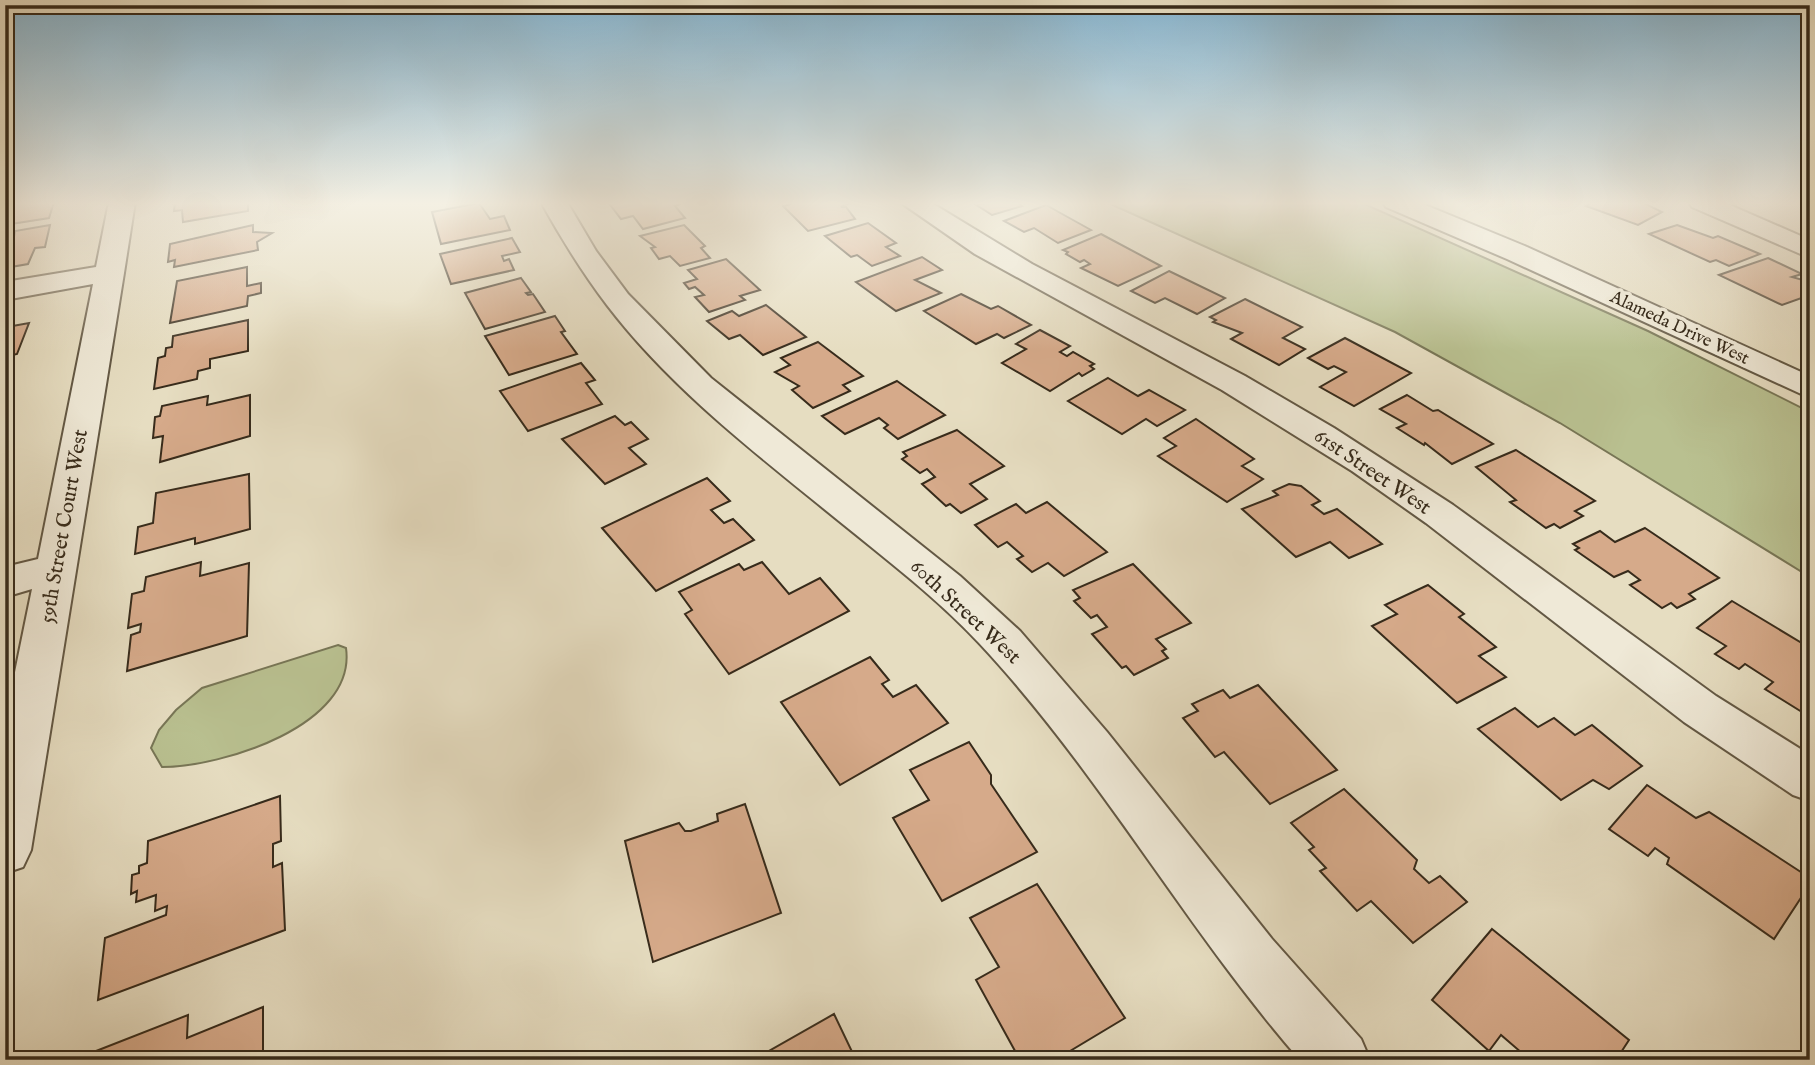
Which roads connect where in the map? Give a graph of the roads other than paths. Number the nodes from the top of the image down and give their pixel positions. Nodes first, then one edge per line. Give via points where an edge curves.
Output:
1 (113, 252) edge
2 (584, 252) edge
3 (990, 252) edge
4 (1513, 252) edge
5 (110, 272) junction
6 (5, 292) edge
7 (1810, 388) edge
8 (54, 569) junction
9 (5, 582) edge
10 (1810, 780) edge
11 (5, 850) edge
12 (1340, 1060) edge

1 - 5 street, 59th Street Court West
2 - 12 street, 60th Street West via 634,318 682,368 939,581 1003,642 1074,724 1277,989
3 - 10 street, 61st Street West via 1222,377 1387,478 1668,689
4 - 7 street, Alameda Drive West
5 - 6 street
5 - 8 street, 59th Street Court West
8 - 9 street
8 - 11 street, 59th Street Court West

